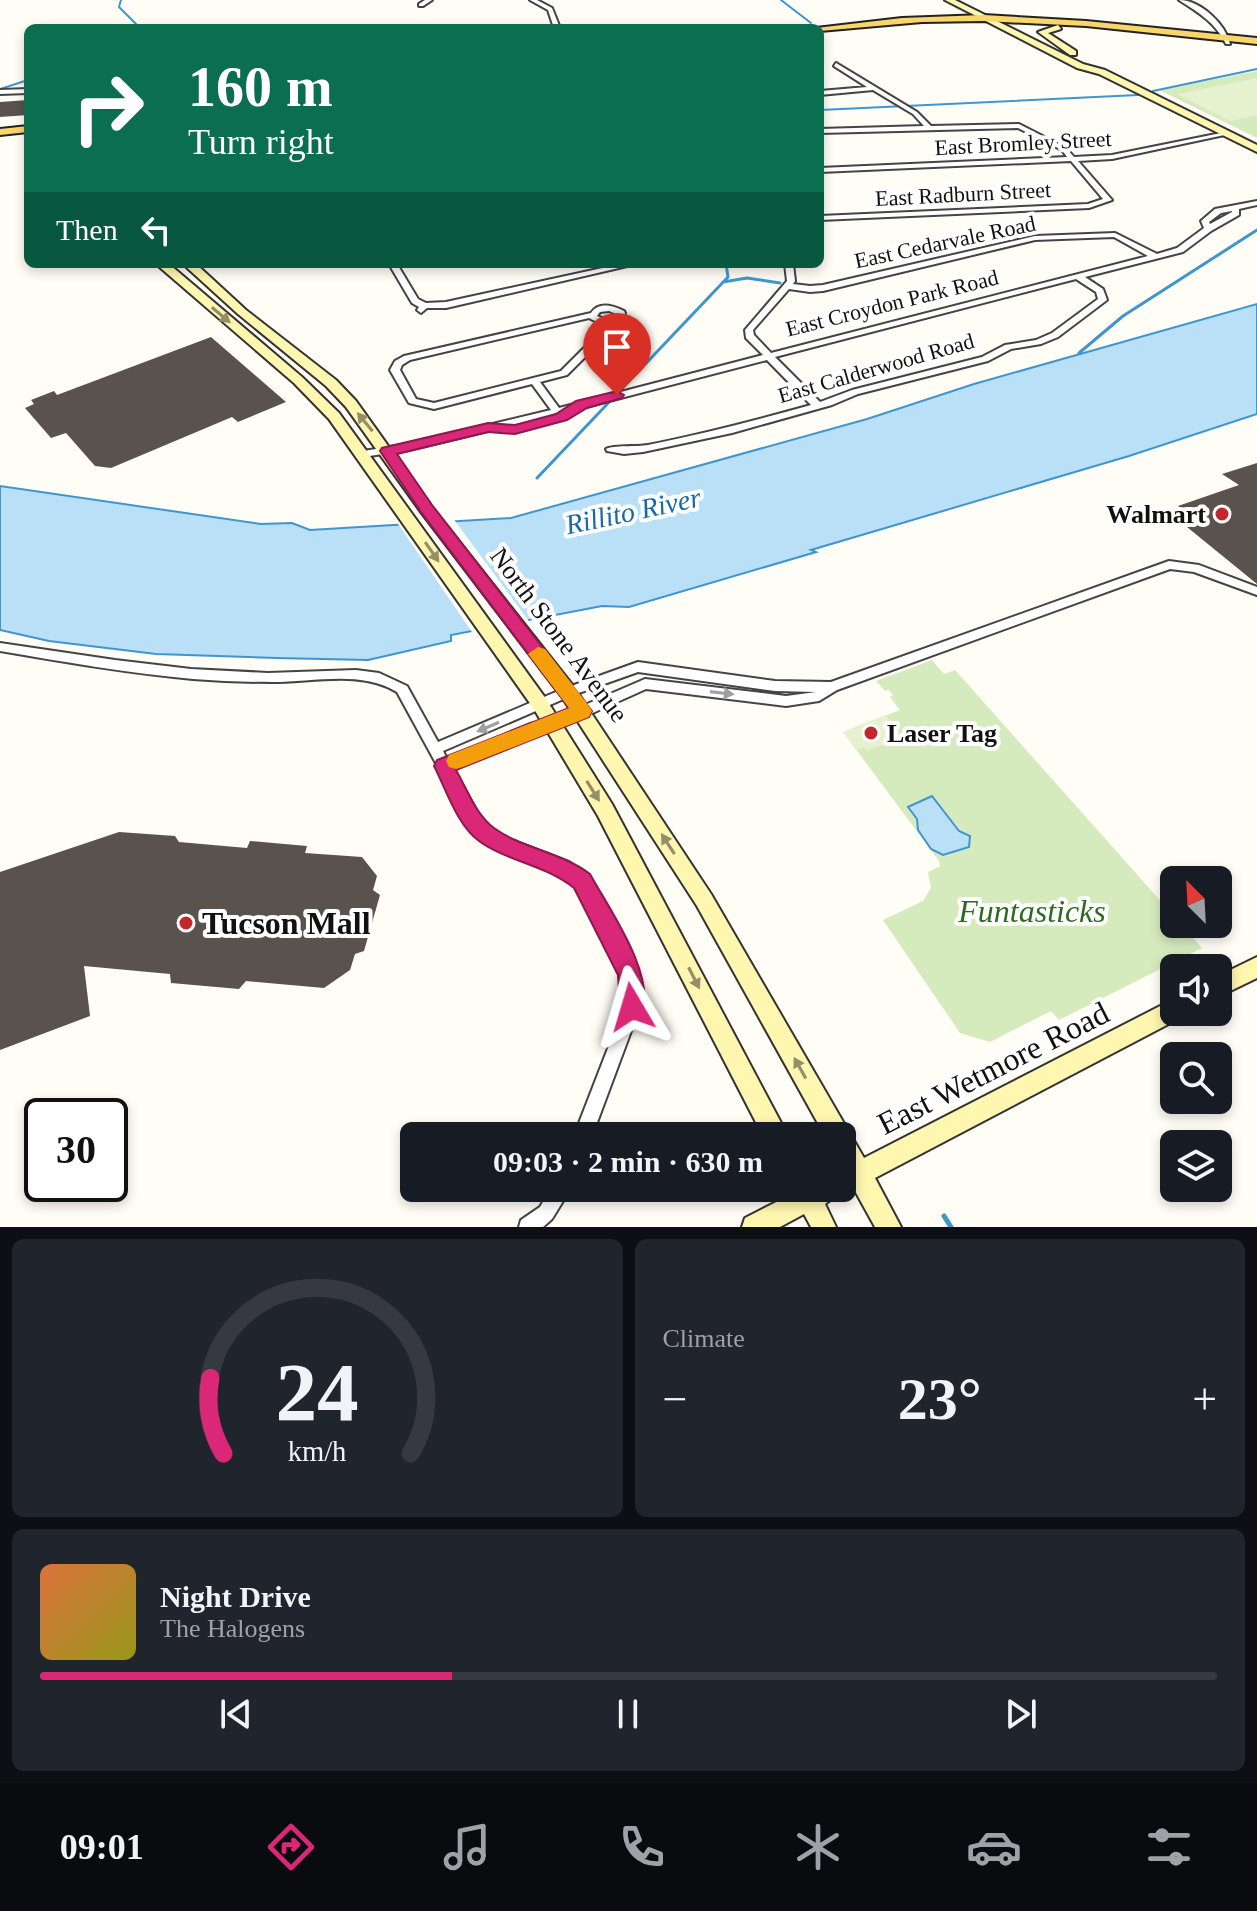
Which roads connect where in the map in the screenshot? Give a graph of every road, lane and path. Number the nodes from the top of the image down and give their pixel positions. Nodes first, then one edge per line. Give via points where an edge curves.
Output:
1 (429, 0) edge
2 (533, 0) edge
3 (949, 0) edge
4 (966, 0) edge
5 (1182, 0) edge
6 (421, 5) dead end
7 (984, 18) junction
8 (999, 21) junction
9 (556, 24) edge
10 (1015, 24) junction
11 (1058, 27) junction
12 (824, 31) edge
13 (824, 31) edge
14 (1228, 40) junction
15 (1257, 43) edge
16 (1073, 53) junction
17 (836, 65) dead end
18 (1102, 72) junction
19 (875, 88) junction
20 (24, 91) edge
21 (0, 92) edge
22 (824, 93) edge
23 (928, 127) junction
24 (24, 129) edge
25 (824, 131) edge
26 (0, 132) edge
27 (1226, 134) junction
28 (24, 136) edge
29 (0, 138) edge
30 (1257, 149) edge
31 (1074, 160) junction
32 (824, 170) edge
33 (1257, 203) edge
34 (824, 218) edge
35 (1155, 256) junction
36 (167, 268) edge
37 (193, 268) edge
38 (395, 268) edge
39 (614, 268) edge
40 (789, 268) edge
41 (1077, 276) junction
42 (787, 286) junction
43 (592, 315) junction
44 (608, 323) junction
45 (766, 356) junction
46 (535, 381) junction
47 (818, 406) junction
48 (559, 414) junction
49 (611, 449) dead end
50 (388, 451) junction
51 (363, 454) junction
52 (1257, 591) edge
53 (0, 647) edge
54 (832, 687) junction
55 (568, 692) junction
56 (540, 704) junction
57 (582, 711) junction
58 (552, 725) junction
59 (435, 749) junction
60 (444, 766) junction
61 (1257, 967) edge
62 (1232, 980) edge
63 (1160, 1017) edge
64 (588, 1122) edge
65 (769, 1122) edge
66 (830, 1122) edge
67 (856, 1175) edge
68 (856, 1186) edge
69 (553, 1202) edge
70 (796, 1202) edge
71 (817, 1202) edge
72 (528, 1227) edge
73 (754, 1227) edge
74 (824, 1227) edge
75 (889, 1227) edge

1 - 6 street
2 - 9 street via 550,9
3 - 7 main road
4 - 8 main road
5 - 14 street via 1206,13
7 - 8 main road
7 - 12 main road
8 - 10 main road
8 - 13 main road
8 - 14 main road
8 - 18 main road via 1080,66
10 - 11 main road
10 - 16 main road
11 - 14 main road
11 - 16 main road via 1042,32
14 - 15 main road
16 - 18 main road
17 - 19 street
18 - 27 main road
19 - 22 street
19 - 23 street
20 - 21 street
23 - 25 street
23 - 31 street via 1017,123
24 - 26 main road
27 - 30 main road
27 - 31 street, East Bromley Street via 1129,155
28 - 29 main road
31 - 32 street, East Bromley Street
31 - 34 street, East Radburn Street via 1110,204
33 - 35 street, East Croydon Park Road via 1235,208 1236,213 1180,250
35 - 41 street, East Croydon Park Road
35 - 42 street, East Cedarvale Road via 1115,235 1035,238 823,288
36 -> 51 main road, North Stone Avenue via 298,380
50 -> 37 main road, North Stone Avenue via 331,383
38 - 39 street via 422,310
40 - 42 street
41 - 45 street, East Croydon Park Road
41 - 47 street, East Calderwood Road via 1100,291 1103,300 1047,338
42 - 45 street via 749,330
43 - 44 street
43 - 44 street via 605,308 621,313 619,320
43 - 46 street via 407,358 395,370 412,401 434,406
44 - 46 street via 564,373
45 - 47 street
45 - 48 street, East Croydon Park Road
46 - 48 street
47 - 49 street, East Calderwood Road via 661,446
48 - 50 street, East Croydon Park Road
50 - 51 street, East Croydon Park Road
50 - 55 main road, North Stone Avenue via 426,509
51 -> 56 main road, North Stone Avenue
52 - 54 street via 1195,568 1169,565
53 - 59 street via 183,674 377,676 408,697
54 - 55 street via 775,686 638,667
57 -> 54 street via 645,684 786,701 819,696
55 - 56 street
55 - 57 main road, North Stone Avenue
56 - 58 main road, North Stone Avenue
56 -> 59 street
57 - 58 street
66 -> 57 main road, North Stone Avenue via 704,900
58 - 60 street
58 -> 65 main road, North Stone Avenue via 637,867
59 - 60 street
60 - 64 street via 486,835 582,881 630,973 632,1009
61 - 62 main road
63 - 67 main road, East Wetmore Road
68 - 75 main road
69 - 72 street
70 - 73 main road
71 - 74 main road

